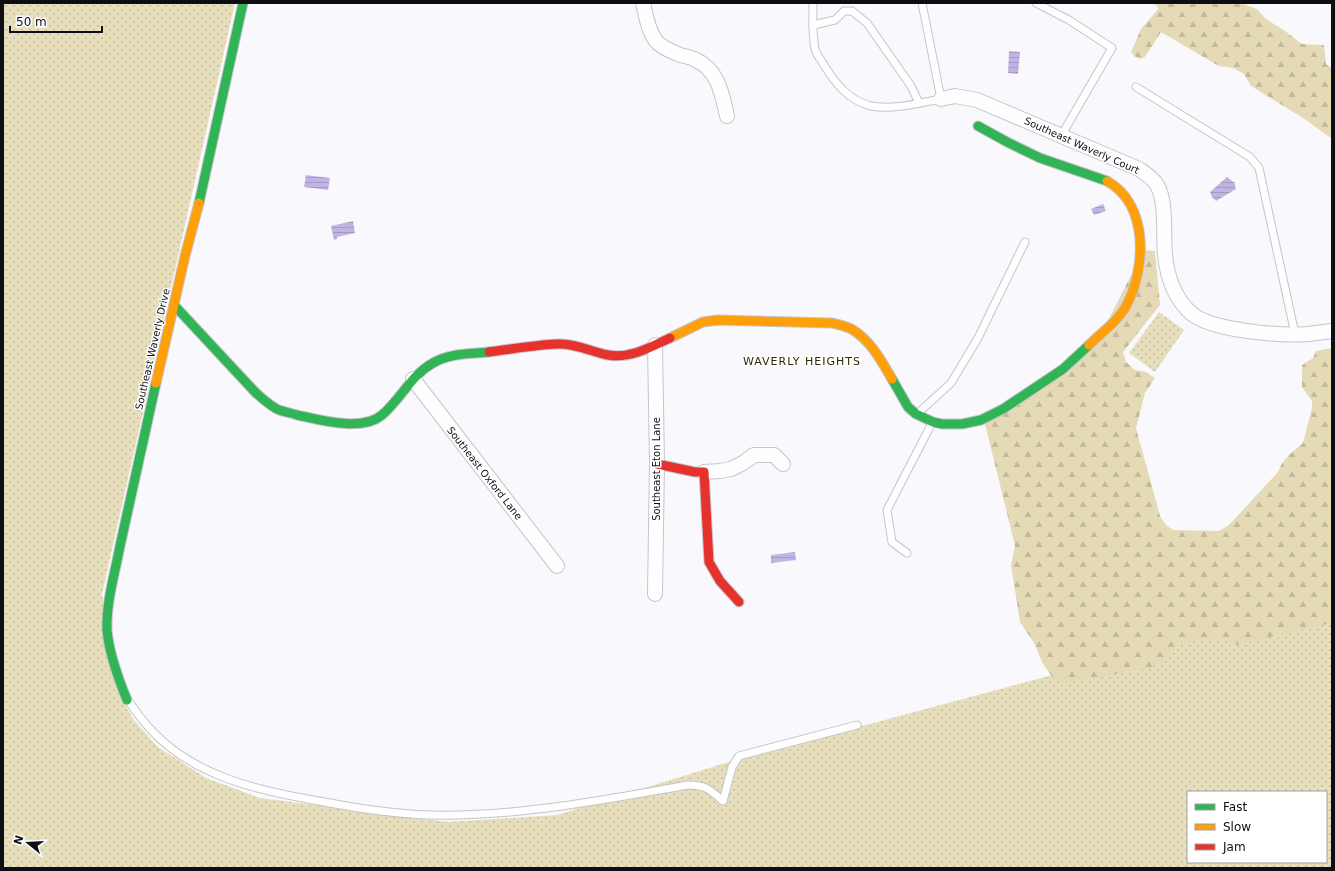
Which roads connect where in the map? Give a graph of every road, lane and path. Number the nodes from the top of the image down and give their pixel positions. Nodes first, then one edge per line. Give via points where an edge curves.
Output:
1 (243, 3) edge
2 (643, 3) edge
3 (813, 3) edge
4 (922, 3) edge
5 (1036, 3) edge
6 (813, 25) junction
7 (1136, 87) dead end
8 (941, 99) junction
9 (919, 103) junction
10 (727, 116) dead end
11 (978, 126) dead end
12 (1061, 136) junction
13 (1025, 242) dead end
14 (174, 305) junction
15 (1332, 330) edge
16 (1295, 334) junction
17 (656, 345) junction
18 (413, 379) junction
19 (915, 415) junction
20 (932, 423) junction
21 (657, 464) junction
22 (783, 464) dead end
23 (704, 472) junction
24 (907, 553) dead end
25 (557, 566) dead end
26 (655, 594) dead end
27 (739, 602) dead end
28 (128, 700) joint
29 (857, 725) dead end

1 - 14 street, Southeast Waverly Drive
2 - 10 street via 650,30 662,47 694,59 714,74 722,89
3 - 6 lane
4 - 8 lane
5 - 12 lane via 1069,20 1112,48
6 - 9 lane via 815,50 832,78 855,100 870,106 887,107
6 - 9 lane via 835,20 844,11 852,11 867,23 911,86
7 - 16 lane via 1250,157 1259,168
8 - 9 lane
8 - 12 street, Southeast Waverly Court via 955,96 977,100
11 - 20 street via 1027,153 1100,177 1118,188 1130,202 1137,219 1140,249 1138,271 1131,296 1118,318 1064,368 1000,411 983,419 955,425
12 - 16 street, Southeast Waverly Court via 1139,169 1157,185 1162,199 1165,255 1170,280 1178,297 1193,314 1212,324 1257,332
13 - 19 lane via 978,338 951,383
14 - 18 street via 255,392 279,410 337,423 371,421 382,415
14 - 28 street, Southeast Waverly Drive via 107,612 107,632 113,664
15 - 16 street, Southeast Waverly Court
17 - 18 street via 622,356 558,344 449,356 434,362
17 - 19 street via 703,322 718,320 832,323 844,326 855,331 872,349
17 - 21 street, Southeast Eton Lane
18 - 25 street, Southeast Oxford Lane
19 - 20 street
20 - 24 lane via 887,510 892,542
21 - 23 street
21 - 26 street, Southeast Eton Lane
22 - 23 street via 774,454 754,455 731,469
23 - 27 street via 709,562 720,581
28 - 29 lane via 154,734 205,770 263,790 338,804 429,815 511,813 688,785 701,785 723,802 732,767 739,756

